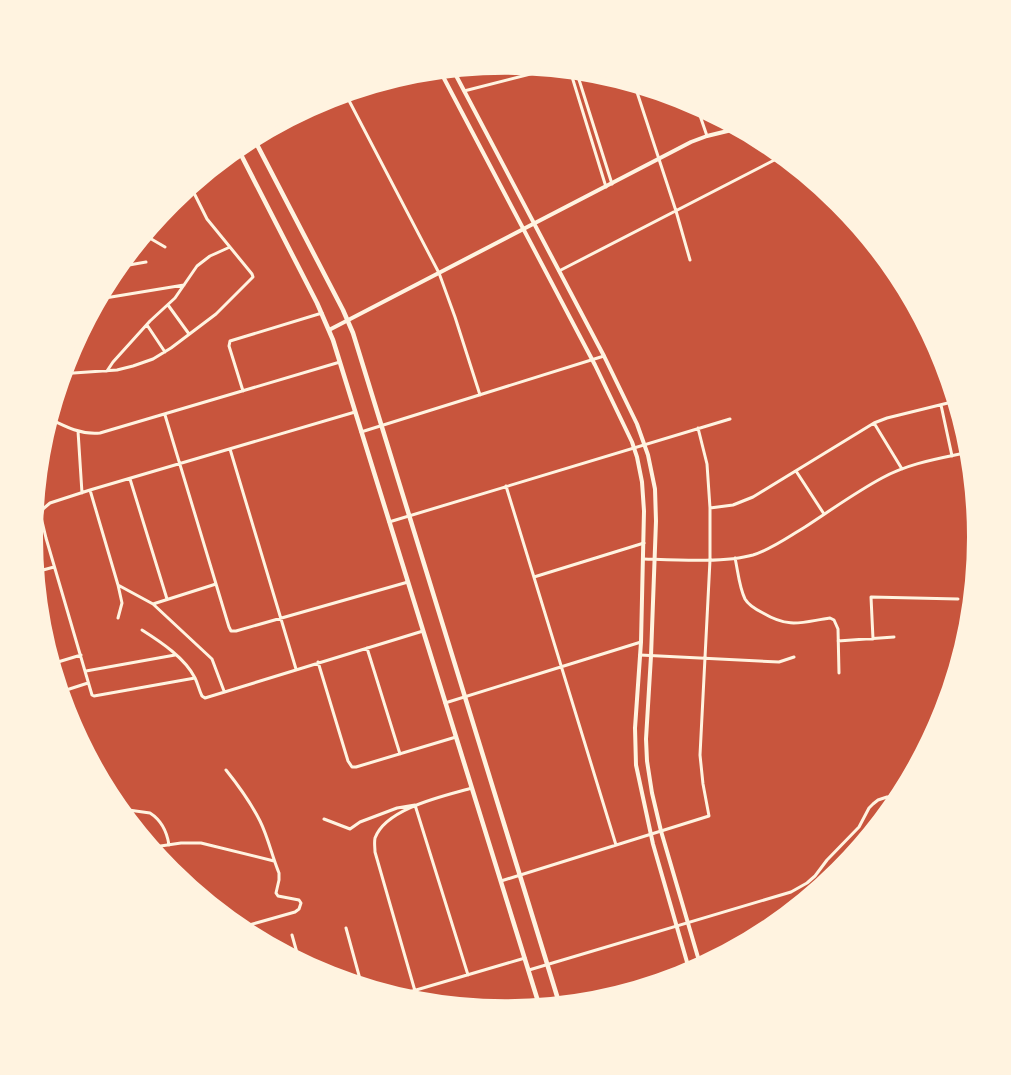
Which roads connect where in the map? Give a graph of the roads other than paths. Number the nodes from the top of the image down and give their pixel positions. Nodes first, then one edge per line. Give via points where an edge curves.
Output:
1 (538, 72) edge
2 (455, 74) edge
3 (442, 75) edge
4 (572, 76) edge
5 (578, 77) edge
6 (636, 90) edge
7 (464, 91) junction
8 (349, 99) edge
9 (699, 114) edge
10 (733, 130) edge
11 (707, 136) junction
12 (257, 143) edge
13 (242, 153) edge
14 (658, 159) junction
15 (777, 159) edge
16 (612, 184) junction
17 (606, 187) junction
18 (193, 192) edge
19 (676, 211) junction
20 (533, 224) junction
21 (523, 229) junction
22 (149, 238) edge
23 (165, 247) dead end
24 (230, 247) junction
25 (690, 260) dead end
26 (146, 262) dead end
27 (127, 265) edge
28 (559, 271) junction
29 (439, 273) junction
30 (184, 285) junction
31 (105, 298) edge
32 (168, 305) junction
33 (322, 313) junction
34 (348, 320) junction
35 (147, 325) junction
36 (329, 330) junction
37 (189, 334) junction
38 (165, 352) junction
39 (604, 356) junction
40 (592, 360) junction
41 (340, 362) junction
42 (107, 371) junction
43 (70, 373) edge
44 (243, 391) junction
45 (480, 395) junction
46 (951, 402) edge
47 (941, 405) junction
48 (355, 412) junction
49 (165, 415) junction
50 (730, 418) dead end
51 (54, 421) edge
52 (874, 423) junction
53 (382, 426) junction
54 (698, 428) junction
55 (78, 431) junction
56 (361, 432) junction
57 (645, 445) junction
58 (634, 447) junction
59 (230, 448) junction
60 (964, 453) edge
61 (952, 456) junction
62 (180, 463) junction
63 (902, 469) junction
64 (796, 471) junction
65 (130, 478) junction
66 (506, 486) junction
67 (90, 490) junction
68 (82, 493) junction
69 (710, 508) junction
70 (824, 514) junction
71 (410, 516) junction
72 (389, 522) junction
73 (644, 543) junction
74 (735, 558) junction
75 (644, 559) junction
76 (655, 560) junction
77 (710, 560) junction
78 (54, 567) junction
79 (40, 571) edge
80 (534, 577) junction
81 (408, 582) junction
82 (216, 584) junction
83 (118, 585) junction
84 (128, 590) junction
85 (167, 599) junction
86 (958, 599) dead end
87 (122, 603) junction
88 (153, 604) junction
89 (118, 618) dead end
90 (281, 619) junction
91 (142, 630) dead end
92 (423, 631) junction
93 (894, 637) dead end
94 (873, 639) junction
95 (838, 641) junction
96 (640, 642) junction
97 (367, 648) junction
98 (175, 655) junction
99 (640, 655) junction
100 (81, 656) junction
101 (651, 656) junction
102 (794, 657) dead end
103 (704, 658) junction
104 (318, 662) junction
105 (56, 663) edge
106 (561, 666) junction
107 (296, 669) junction
108 (86, 671) junction
109 (839, 673) dead end
110 (195, 678) junction
111 (88, 683) junction
112 (65, 690) edge
113 (224, 692) junction
114 (465, 696) junction
115 (445, 703) junction
116 (456, 737) junction
117 (400, 754) junction
118 (226, 770) dead end
119 (472, 788) junction
120 (893, 797) edge
121 (415, 805) junction
122 (127, 810) edge
123 (324, 819) dead end
124 (661, 831) junction
125 (650, 834) junction
126 (169, 845) junction
127 (616, 845) junction
128 (157, 847) edge
129 (274, 861) junction
130 (520, 875) junction
131 (501, 881) junction
132 (688, 923) junction
133 (248, 926) edge
134 (676, 926) junction
135 (346, 928) dead end
136 (292, 935) dead end
137 (298, 955) edge
138 (525, 958) junction
139 (699, 961) edge
140 (547, 964) junction
141 (688, 966) edge
142 (529, 970) junction
143 (468, 975) junction
144 (360, 980) edge
145 (415, 991) junction
146 (407, 993) edge
147 (558, 1001) edge
148 (539, 1003) edge

1 - 7 street
2 - 7 street
3 - 21 street
4 - 17 street
5 - 16 street
6 - 14 street
7 - 20 street
8 - 29 street
9 - 11 street
10 - 11 street
11 - 14 street
12 - 34 main road
13 - 33 main road
14 - 16 street
14 - 19 street
15 - 19 street
16 - 17 street
17 - 20 street
18 - 24 street via 207,219
19 - 25 street
19 - 28 street
20 - 21 street
20 - 28 street
21 - 29 street
21 - 40 street
22 - 23 street
24 - 30 street via 200,262
24 - 37 street via 252,277 224,308
26 - 27 street
28 - 39 street
29 - 34 street
29 - 45 street
30 - 31 street
30 - 32 street
32 - 35 street
32 - 37 street
33 - 36 main road
33 - 44 street via 230,341
34 - 36 street
34 - 53 main road
35 - 38 street
35 - 42 street
36 - 41 main road
37 - 38 street
38 - 42 street via 140,364
39 - 40 street
39 - 57 street
40 - 45 street
40 - 58 street
41 - 44 street
41 - 48 main road
42 - 43 street
44 - 49 street
45 - 53 street
46 - 47 street
47 - 52 street
47 - 61 street
48 - 56 main road
48 - 59 street
49 - 55 street via 100,433
49 - 62 street
50 - 54 street
51 - 55 street
52 - 63 street
52 - 64 street
53 - 56 street
53 - 71 main road
54 - 57 street
54 - 69 street via 707,464
55 - 68 street
56 - 72 main road
57 - 58 street
57 - 76 street via 655,489
58 - 66 street
58 - 73 street via 642,482
59 - 62 street
59 - 90 street
60 - 61 street
61 - 63 street
62 - 65 street
62 - 82 street
63 - 70 street
64 - 69 street via 746,500
64 - 70 street
65 - 67 street
65 - 85 street
66 - 71 street
66 - 80 street
67 - 68 street
67 - 83 street
68 - 78 street via 50,503 42,511
69 - 77 street
70 - 74 street via 767,549
71 - 72 street
71 - 114 main road
72 - 81 main road
73 - 75 street
73 - 80 street
74 - 77 street
74 - 95 street via 745,598 755,609 788,623 830,618 836,623
75 - 76 street
75 - 96 street
76 - 77 street
76 - 101 street
77 - 103 street
78 - 79 street
78 - 100 street
80 - 106 street
81 - 90 street
81 - 92 main road
82 - 85 street
82 - 90 street via 231,631
83 - 84 street
83 - 87 street
84 - 87 street
84 - 88 street
85 - 88 street
86 - 94 street via 871,597
87 - 89 street
88 - 113 street via 212,659
90 - 107 street
91 - 98 street
92 - 97 street
92 - 115 main road
93 - 94 street
94 - 95 street
95 - 109 street
96 - 99 street
96 - 106 street
97 - 104 street
97 - 117 street
98 - 108 street
98 - 110 street
99 - 101 street
99 - 125 street via 635,754
100 - 105 street
100 - 108 street
101 - 103 street
101 - 124 street via 646,748
102 - 103 street via 779,662
103 - 124 street via 701,765 709,816
104 - 107 street
104 - 117 street via 352,766
106 - 114 street
106 - 127 street
107 - 113 street
108 - 111 street
110 - 111 street via 94,696
110 - 113 street via 203,697
111 - 112 street
114 - 115 street
114 - 130 main road
115 - 116 main road
116 - 117 street
116 - 119 main road
118 - 129 street via 259,819
119 - 121 street
119 - 131 main road
120 - 132 street via 878,800 869,808 859,827 807,883 791,892
121 - 123 street via 397,808 350,829
121 - 143 street
121 - 145 street via 383,825 374,844
122 - 126 street via 154,815 164,828
124 - 125 street
124 - 132 street
125 - 127 street
125 - 134 street
126 - 128 street
126 - 129 street via 209,844
127 - 130 street
129 - 133 street via 279,873 278,896 299,900 299,909
130 - 131 street
130 - 140 main road
131 - 138 main road
132 - 134 street
132 - 139 street
134 - 140 street
134 - 141 street
135 - 144 street
136 - 137 street
138 - 142 main road
138 - 143 street
140 - 142 street
140 - 147 main road
142 - 148 main road
143 - 145 street
145 - 146 street

